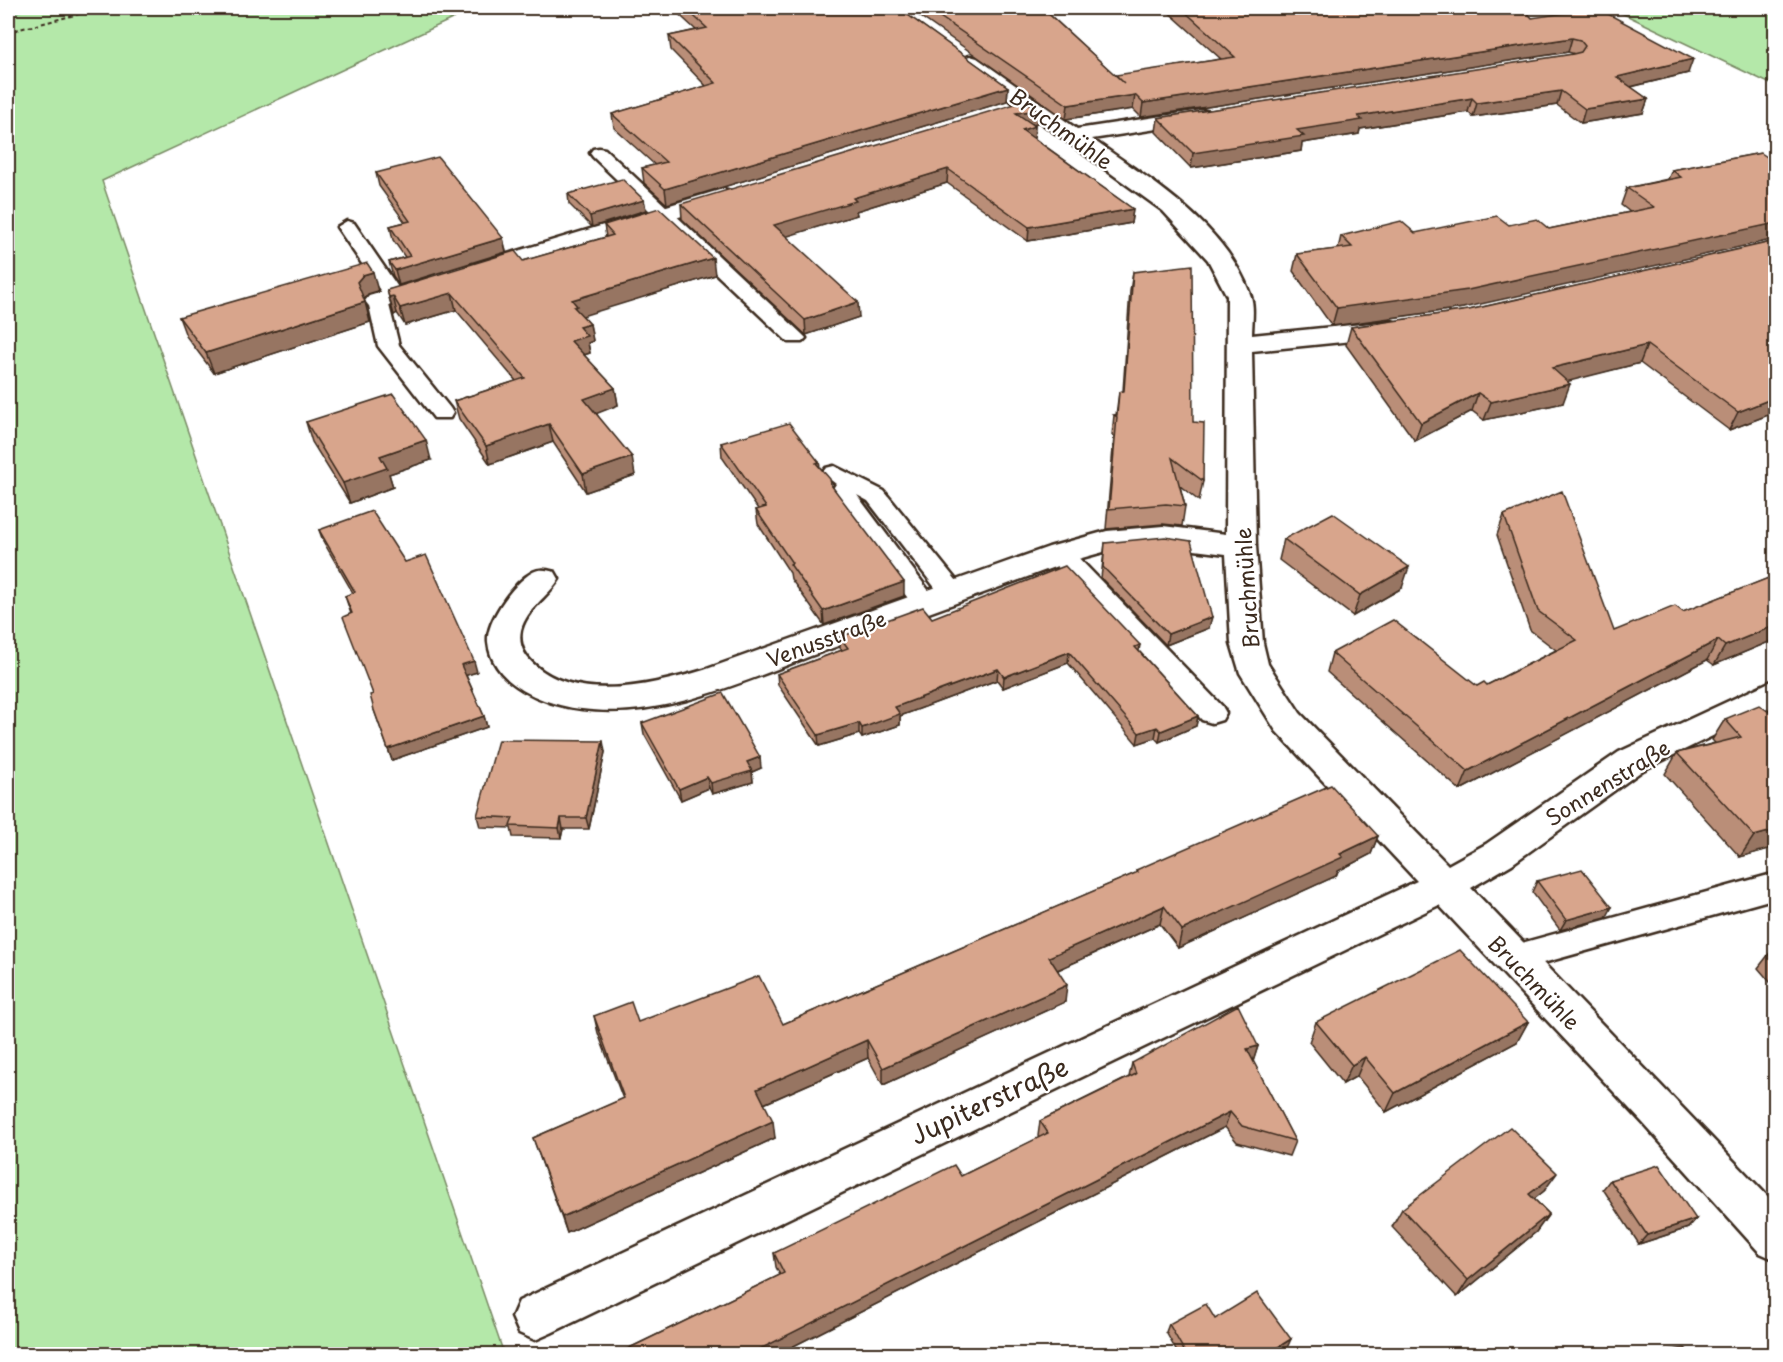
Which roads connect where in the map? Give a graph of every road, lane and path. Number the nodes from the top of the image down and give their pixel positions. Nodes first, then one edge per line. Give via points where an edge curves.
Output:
1 (103, 8) edge
2 (8, 32) edge
3 (955, 52) edge
4 (1029, 104) junction
5 (1006, 111) edge
6 (1223, 112) edge
7 (1073, 136) junction
8 (599, 153) dead end
9 (744, 190) edge
10 (665, 214) junction
11 (347, 227) dead end
12 (386, 298) junction
13 (1417, 325) edge
14 (795, 338) dead end
15 (1241, 344) junction
16 (442, 413) dead end
17 (838, 485) dead end
18 (1241, 546) junction
19 (1060, 554) junction
20 (543, 579) dead end
21 (939, 598) junction
22 (1771, 698) edge
23 (1212, 713) dead end
24 (1444, 885) junction
25 (1776, 885) edge
26 (1511, 959) junction
27 (1776, 1238) edge
28 (535, 1317) dead end

1 - 2 path
3 - 4 street, Bruchmühle
4 - 5 street
4 - 7 street, Bruchmühle
6 - 7 street
7 - 15 street, Bruchmühle via 1172,206 1219,257 1239,296
8 - 10 lane
9 - 10 street
10 - 12 street
10 - 14 lane
11 - 12 lane
12 - 16 lane via 389,346
13 - 15 street
15 - 18 street, Bruchmühle
17 - 21 lane via 845,498
18 - 19 street, Venusstraße via 1163,537 1107,541
18 - 24 street, Bruchmühle via 1247,643 1252,665 1268,694 1288,722
19 - 21 street, Venusstraße
19 - 23 lane
20 - 21 street, Venusstraße via 519,602 509,620 504,647 514,666 532,681 557,692 592,697 630,698 682,687
22 - 24 street, Sonnenstraße via 1631,761 1498,854
24 - 26 street, Bruchmühle
24 - 28 street, Jupiterstraße
25 - 26 lane
26 - 27 street, Bruchmühle via 1658,1109

